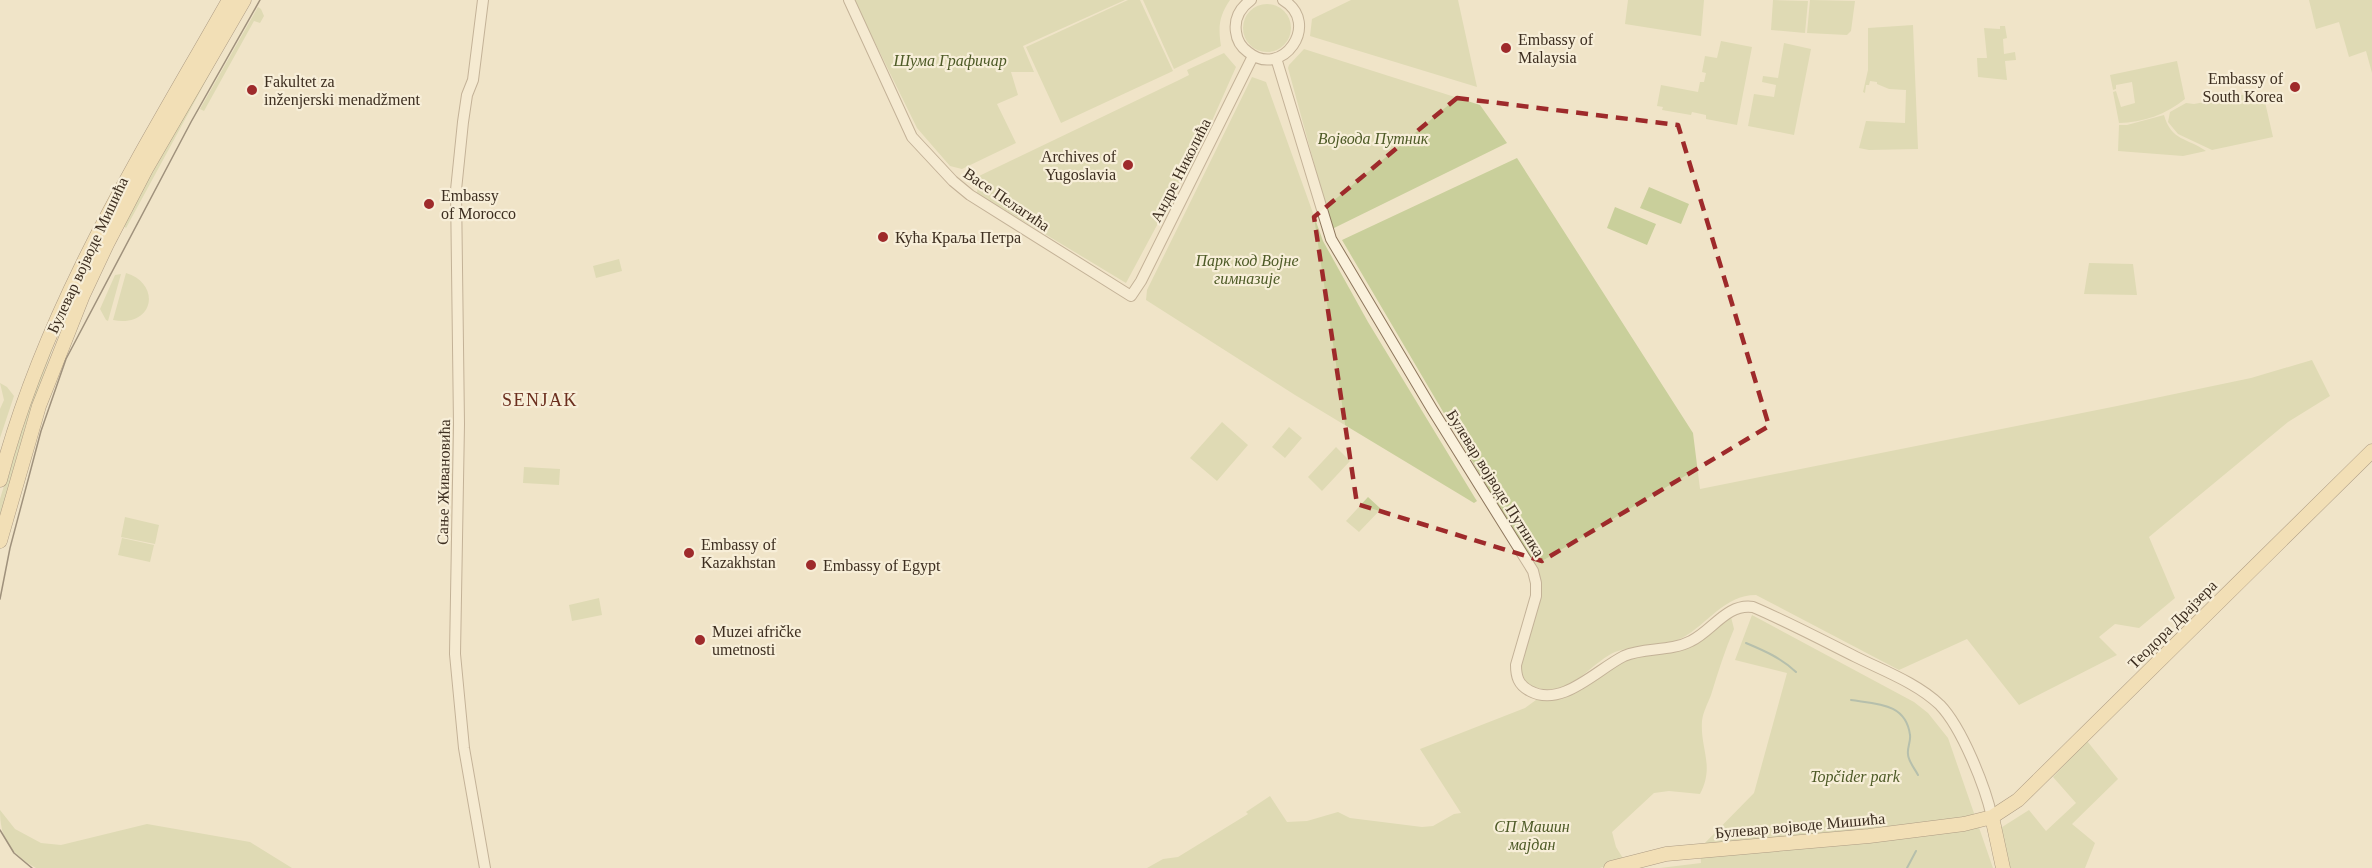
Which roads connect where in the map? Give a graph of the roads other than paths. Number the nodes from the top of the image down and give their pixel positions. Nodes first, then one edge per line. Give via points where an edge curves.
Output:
1 (229, 0) edge
2 (244, 0) edge
3 (483, 0) edge
4 (849, 0) edge
5 (1251, 0) edge
6 (1283, 0) edge
7 (1253, 56) junction
8 (1276, 58) junction
9 (1131, 296) joint
10 (2372, 451) edge
11 (3, 462) edge
12 (0, 480) edge
13 (0, 541) edge
14 (1992, 817) junction
15 (485, 868) edge
16 (1611, 868) edge
17 (2003, 868) edge

1 - 11 main road, Булевар војводе Мишића via 88,249 37,367
2 - 13 main road, Булевар војводе Мишића via 146,170 83,296 35,417
3 - 15 street, Сање Живановића via 458,157 455,221 459,424 455,654 463,746
4 - 9 street, Васе Пелагића via 912,137 953,181 964,192
5 - 7 street via 1239,12 1236,29 1240,44
6 - 8 street via 1295,12 1299,30 1293,46
7 - 8 street
7 - 9 street, Андре Николића
8 - 14 street, Булевар војводе Путника via 1331,239 1533,571 1536,596 1516,664 1521,685 1548,696 1561,694 1624,656 1689,642 1732,610 1753,607 1897,677 1933,699 1959,733
10 - 14 main road, Теодора Драјзера via 2018,800
11 - 12 main road, Булевар војводе Мишића
14 - 16 main road, Булевар војводе Мишића via 1914,831 1666,854
14 - 17 main road

